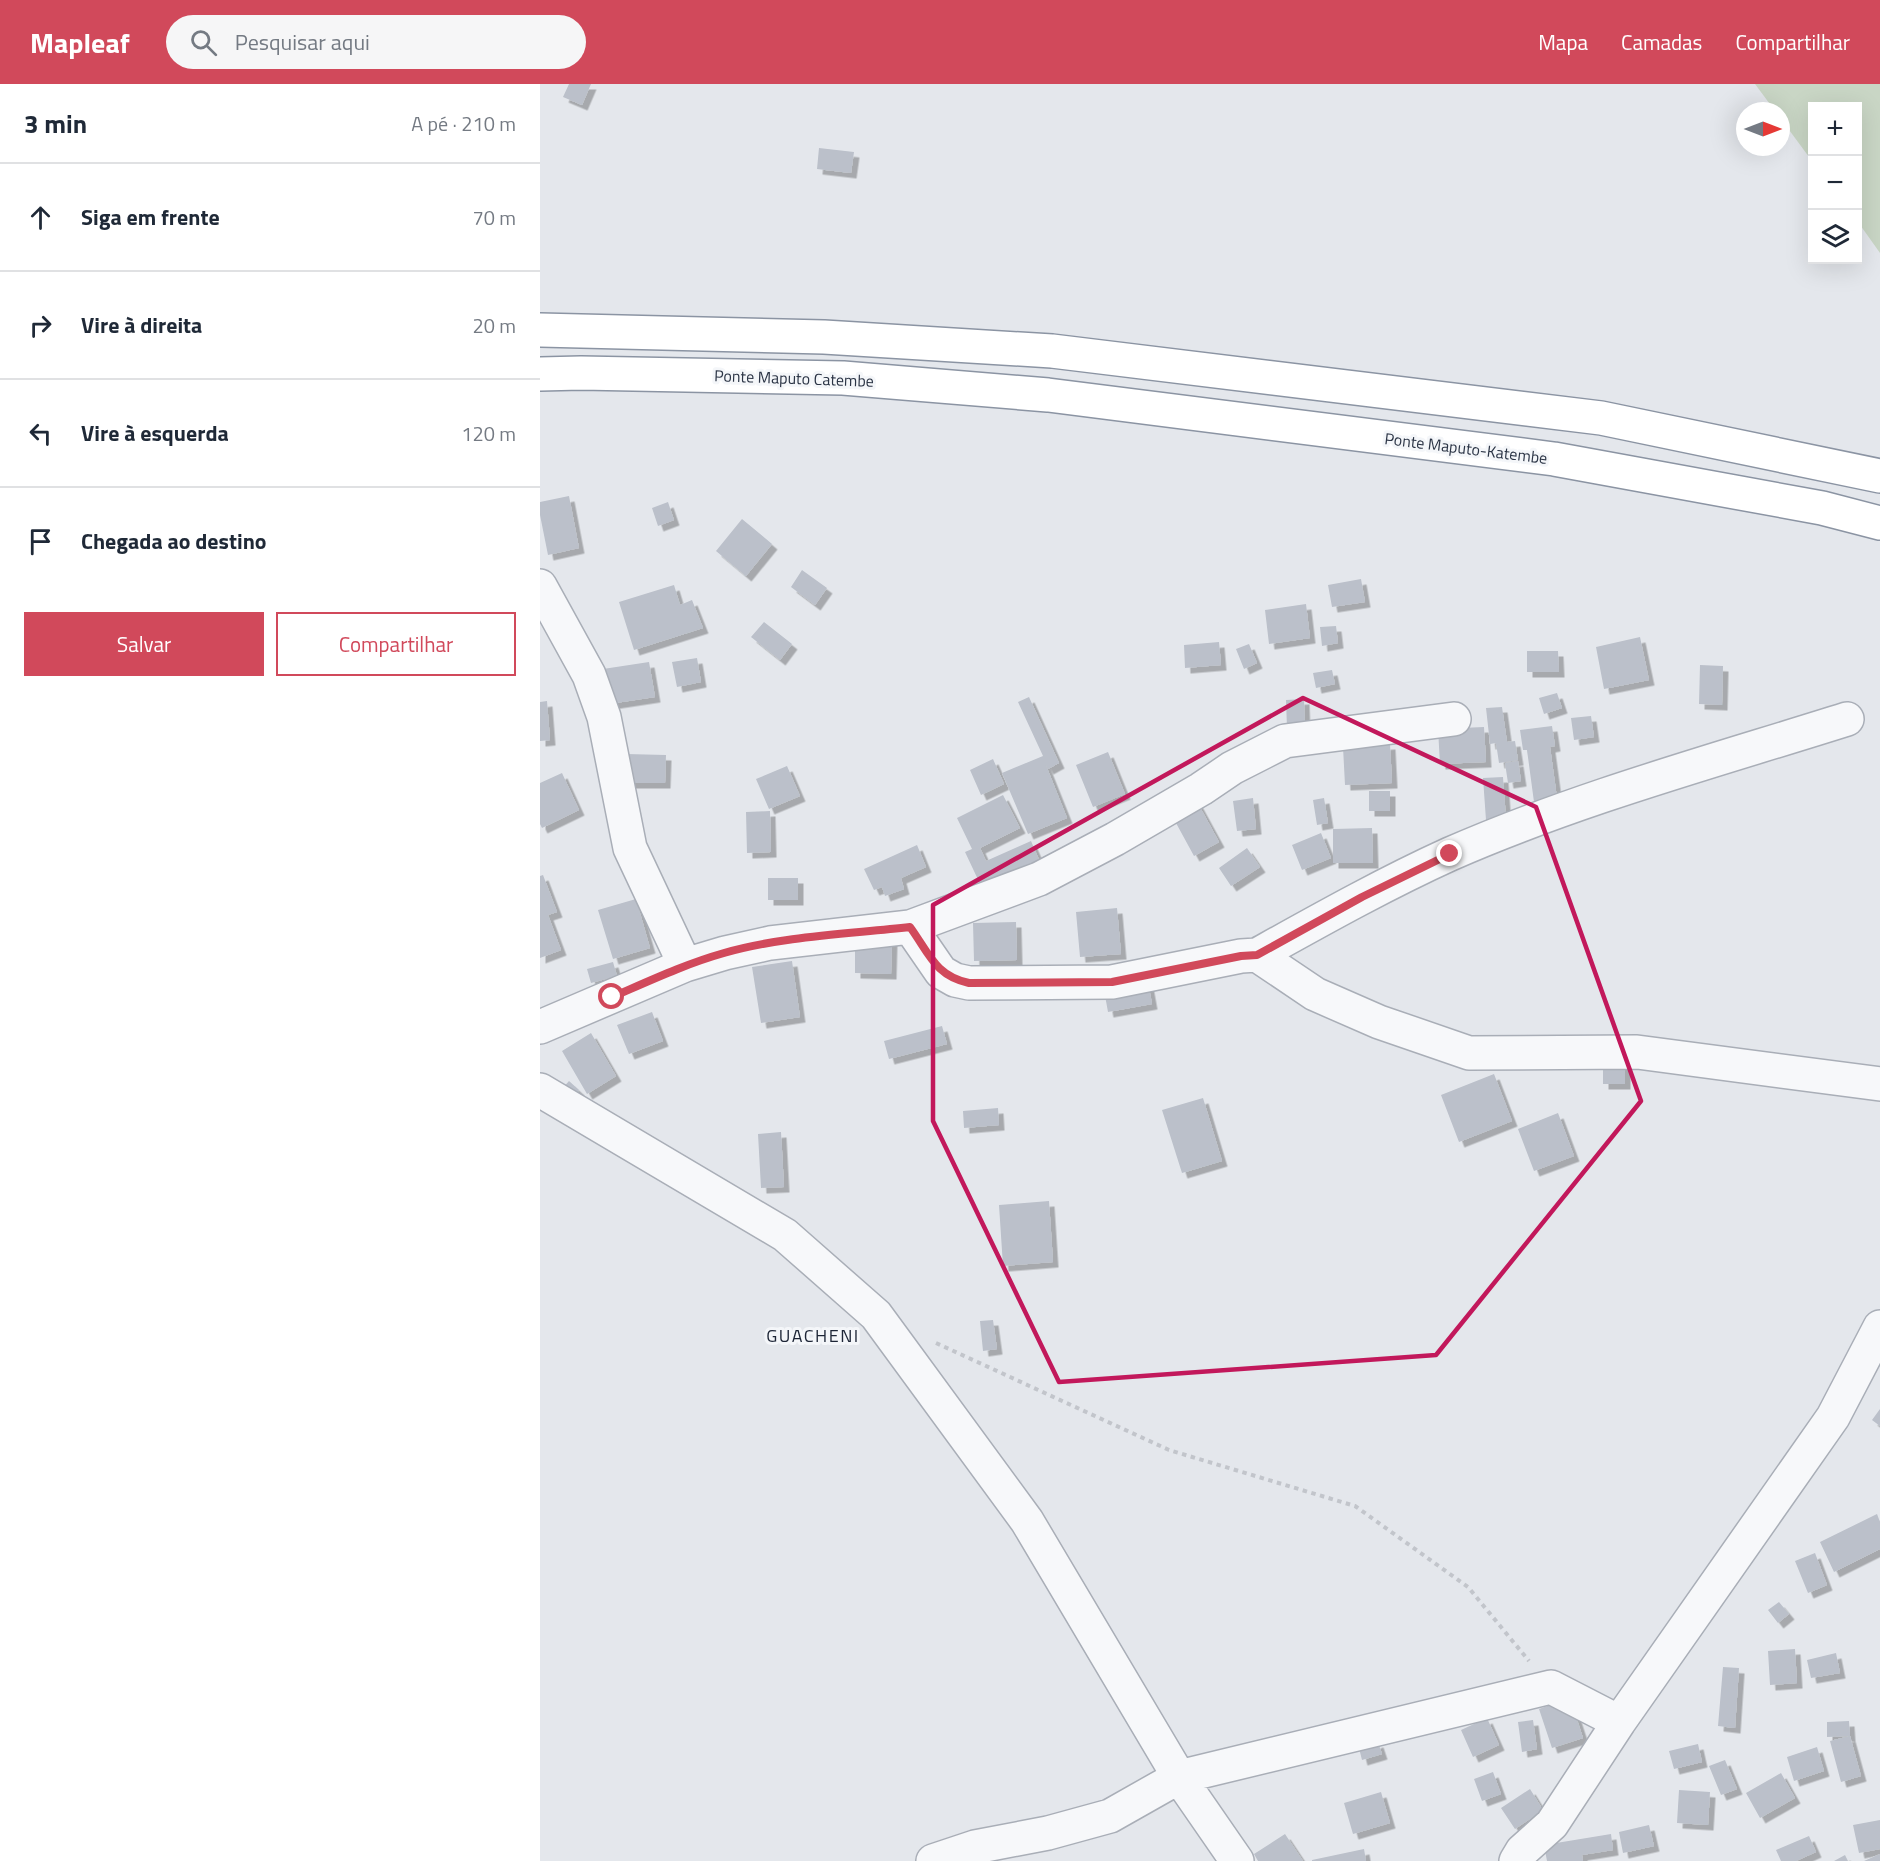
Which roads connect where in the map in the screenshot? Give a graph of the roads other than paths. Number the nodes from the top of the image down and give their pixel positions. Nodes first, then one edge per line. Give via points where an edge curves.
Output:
1 (540, 330) edge
2 (540, 374) edge
3 (1048, 395) joint
4 (1880, 476) edge
5 (1880, 523) edge
6 (540, 586) edge
7 (1454, 719) dead end
8 (1847, 719) dead end
9 (910, 927) junction
10 (1257, 955) junction
11 (685, 965) junction
12 (540, 1027) edge
13 (1880, 1084) edge
14 (540, 1090) edge
15 (1880, 1328) edge
16 (1619, 1722) junction
17 (1179, 1777) junction
18 (933, 1861) edge
19 (1238, 1861) edge
20 (1516, 1861) edge

1 - 4 highway via 824,337 1052,351 1601,418
2 - 3 highway, Ponte Maputo Catembe via 843,378
3 - 5 highway, Ponte Maputo-Katembe via 1554,459 1822,508
6 - 11 street via 589,675 604,717 630,848
7 - 9 street via 1285,741 1039,879
8 - 10 street via 1576,805 1461,850 1362,897
9 - 10 street via 941,972 969,983 1112,982
9 - 11 street via 770,943
10 - 13 street via 1316,994 1379,1022 1469,1053 1637,1052
11 - 12 street
14 - 17 street via 784,1235 876,1315 1027,1521
15 - 16 street via 1833,1417
16 - 17 street via 1551,1687
16 - 20 street via 1552,1824
17 - 18 street via 1110,1816 975,1847
17 - 19 street

